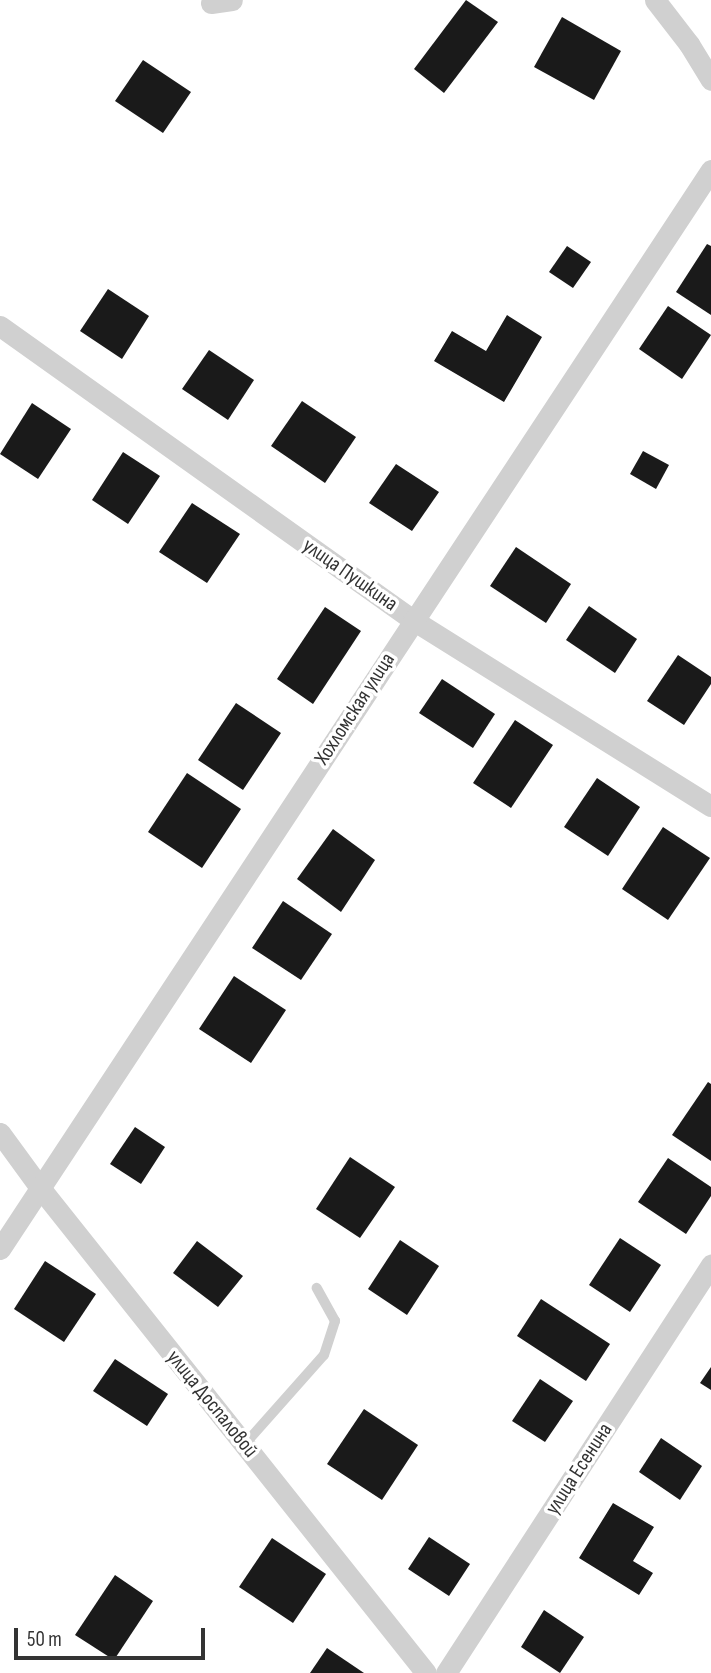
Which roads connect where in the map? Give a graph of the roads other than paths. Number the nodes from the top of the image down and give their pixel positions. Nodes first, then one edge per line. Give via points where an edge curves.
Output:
1 (655, 0) edge
2 (711, 80) edge
3 (711, 170) edge
4 (0, 326) edge
5 (413, 620) junction
6 (711, 806) edge
7 (0, 1133) edge
8 (41, 1189) junction
9 (0, 1249) edge
10 (711, 1265) edge
11 (317, 1288) dead end
12 (244, 1445) junction
13 (426, 1673) edge
14 (446, 1673) edge

1 - 2 street
3 - 5 street, Хохломская улица
4 - 5 street, улица Пушкина
5 - 6 street, улица Пушкина
5 - 8 street, Хохломская улица
7 - 8 street, улица Доспаловой
8 - 9 street, Хохломская улица
8 - 12 street, улица Доспаловой
10 - 14 street, улица Есенина
11 - 12 lane via 335,1321 324,1355
12 - 13 street, улица Доспаловой

